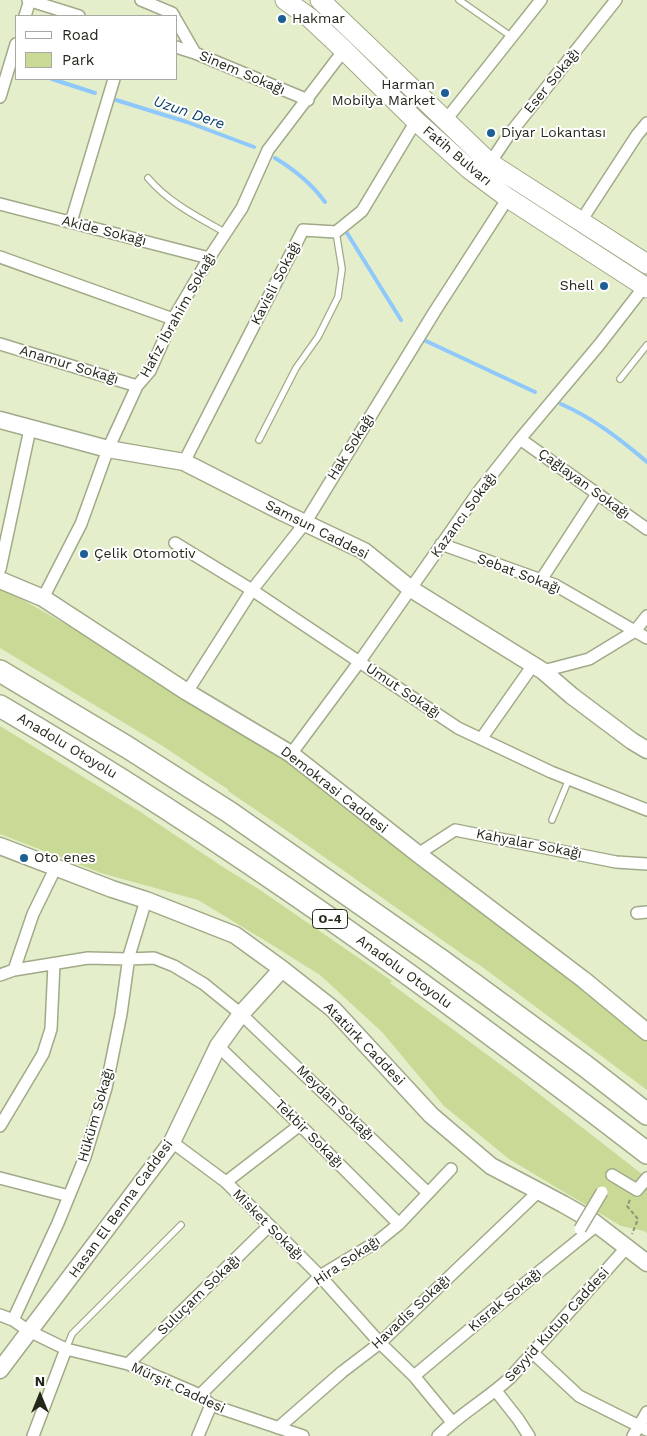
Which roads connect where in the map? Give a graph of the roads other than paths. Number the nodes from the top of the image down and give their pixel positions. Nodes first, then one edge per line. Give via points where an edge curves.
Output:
1 (29, 0) edge
2 (141, 0) edge
3 (285, 0) edge
4 (320, 0) edge
5 (459, 0) edge
6 (541, 0) edge
7 (616, 0) edge
8 (25, 15) edge
9 (77, 15) edge
10 (173, 15) edge
11 (178, 23) edge
12 (512, 37) junction
13 (15, 47) edge
14 (178, 48) edge
15 (344, 50) junction
16 (195, 53) junction
17 (114, 80) edge
18 (0, 97) edge
19 (308, 100) junction
20 (416, 121) junction
21 (445, 121) junction
22 (647, 123) edge
23 (490, 163) junction
24 (148, 178) dead end
25 (508, 198) junction
26 (0, 204) edge
27 (581, 221) junction
28 (70, 222) junction
29 (336, 232) junction
30 (226, 233) junction
31 (0, 257) edge
32 (209, 258) junction
33 (647, 264) edge
34 (646, 286) edge
35 (173, 319) junction
36 (0, 344) edge
37 (647, 345) edge
38 (620, 379) dead end
39 (137, 386) junction
40 (0, 420) edge
41 (30, 429) junction
42 (520, 439) junction
43 (259, 440) dead end
44 (108, 449) junction
45 (184, 462) junction
46 (597, 494) junction
47 (305, 523) junction
48 (647, 529) edge
49 (176, 543) dead end
50 (441, 544) junction
51 (0, 569) edge
52 (0, 580) edge
53 (541, 580) junction
54 (411, 589) junction
55 (252, 590) junction
56 (42, 598) junction
57 (647, 616) edge
58 (635, 631) junction
59 (647, 638) edge
60 (360, 661) junction
61 (538, 668) junction
62 (0, 671) edge
63 (187, 692) junction
64 (0, 706) edge
65 (481, 739) junction
66 (647, 750) edge
67 (291, 754) junction
68 (568, 779) junction
69 (647, 810) edge
70 (552, 820) dead end
71 (0, 846) edge
72 (418, 854) junction
73 (647, 864) edge
74 (56, 867) junction
75 (146, 900) junction
76 (128, 959) junction
77 (54, 964) junction
78 (282, 969) junction
79 (14, 970) junction
80 (0, 975) edge
81 (241, 1014) junction
82 (647, 1032) edge
83 (218, 1046) junction
84 (647, 1114) edge
85 (300, 1125) junction
86 (0, 1126) edge
87 (172, 1142) junction
88 (647, 1153) edge
89 (451, 1169) dead end
90 (612, 1174) dead end
91 (0, 1178) edge
92 (647, 1178) edge
93 (226, 1182) junction
94 (539, 1191) junction
95 (602, 1192) dead end
96 (428, 1193) junction
97 (69, 1196) junction
98 (399, 1224) junction
99 (597, 1225) junction
100 (181, 1226) dead end
101 (269, 1226) junction
102 (580, 1228) dead end
103 (626, 1247) junction
104 (647, 1263) edge
105 (320, 1276) junction
106 (0, 1315) edge
107 (13, 1320) junction
108 (29, 1332) junction
109 (380, 1343) junction
110 (66, 1349) junction
111 (533, 1353) junction
112 (128, 1364) junction
113 (0, 1370) edge
114 (414, 1376) junction
115 (496, 1391) junction
116 (200, 1395) junction
117 (211, 1406) junction
118 (647, 1412) edge
119 (452, 1422) junction
120 (278, 1428) junction
121 (643, 1428) edge
122 (33, 1436) edge
123 (198, 1436) edge
124 (303, 1436) edge
125 (438, 1436) edge
126 (530, 1436) edge
127 (633, 1436) edge

1 - 8 street
1 - 9 street
2 - 10 street
3 - 15 main road, Fatih Bulvarı
4 - 21 main road, Fatih Bulvarı
5 - 12 lane
6 - 12 street
7 - 23 street, Eser Sokağı
11 - 16 street
12 - 21 street
13 - 18 street
14 - 16 street, Sinem Sokağı
15 - 19 street, Hafız İbrahim Sokağı
15 - 20 main road, Fatih Bulvarı
16 - 19 street, Sinem Sokağı
17 - 28 street
19 - 30 street, Hafız İbrahim Sokağı via 268,150 242,208
20 - 25 main road, Fatih Bulvarı via 469,169
20 - 29 street via 362,211
21 - 23 main road, Fatih Bulvarı
22 - 27 street
23 - 27 main road, Fatih Bulvarı
24 - 30 lane via 178,206
25 - 34 main road, Fatih Bulvarı
25 - 47 street, Hak Sokağı
26 - 28 street, Akide Sokağı
27 - 33 main road, Fatih Bulvarı
28 - 32 street, Akide Sokağı
29 - 43 lane via 342,258 338,297
29 - 45 street, Kavisli Sokağı via 303,230
30 - 32 street, Hafız İbrahim Sokağı
31 - 35 street
32 - 35 street, Hafız İbrahim Sokağı
34 - 42 street, Kazancı Sokağı
35 - 39 street, Hafız İbrahim Sokağı via 150,371
36 - 39 street, Anamur Sokağı
37 - 38 lane
39 - 44 street, Hafız İbrahim Sokağı
40 - 41 street, Samsun Caddesi
41 - 44 street, Samsun Caddesi
41 - 51 street
42 - 46 street, Çağlayan Sokağı
42 - 50 street, Kazancı Sokağı
44 - 45 street, Samsun Caddesi
44 - 56 street, Hafız İbrahim Sokağı via 81,524
45 - 47 street, Samsun Caddesi
46 - 48 street, Çağlayan Sokağı
46 - 53 street
47 - 54 street, Samsun Caddesi via 364,551
47 - 55 street, Hak Sokağı
49 - 55 street, Umut Sokağı
50 - 53 street, Sebat Sokağı
50 - 54 street, Kazancı Sokağı
52 - 56 street, Demokrasi Caddesi
53 - 58 street, Sebat Sokağı
54 - 60 street, Kazancı Sokağı
54 - 61 street, Samsun Caddesi
55 - 60 street, Umut Sokağı
55 - 63 street, Hak Sokağı
56 - 63 street, Demokrasi Caddesi
57 - 58 street
58 - 59 street, Sebat Sokağı
58 - 61 street via 589,659
60 - 65 street, Umut Sokağı via 458,728
60 - 67 street, Kazancı Sokağı
61 - 65 street
61 - 66 street, Samsun Caddesi
62 - 84 highway, O-4 via 229,812 438,958
63 - 67 street, Demokrasi Caddesi
64 - 88 highway, Anadolu Otoyolu / O-4 via 206,833 502,1042
65 - 68 street, Umut Sokağı
67 - 72 street, Demokrasi Caddesi
68 - 69 street, Umut Sokağı
68 - 70 lane
71 - 74 street, Atatürk Caddesi
72 - 73 street, Kahyalar Sokağı via 455,830 616,862
72 - 82 street, Demokrasi Caddesi
74 - 75 street, Atatürk Caddesi
74 - 79 street via 33,914
75 - 76 street, Hüküm Sokağı
75 - 78 street, Atatürk Caddesi via 235,935
76 - 77 street, Meydan Sokağı via 88,958
76 - 81 street, Meydan Sokağı via 154,958 174,966 204,984
76 - 97 street, Hüküm Sokağı via 106,1088
77 - 79 street, Meydan Sokağı
77 - 86 street via 51,1029 43,1054
78 - 81 street, Hasan El Benna Caddesi
78 - 94 street, Atatürk Caddesi via 333,1009 431,1115 491,1166
79 - 80 street, Meydan Sokağı
81 - 83 street, Hasan El Benna Caddesi
81 - 96 street, Meydan Sokağı
83 - 85 street, Tekbir Sokağı
83 - 87 street, Hasan El Benna Caddesi
85 - 93 street, Misket Sokağı
85 - 98 street, Tekbir Sokağı
87 - 93 street, Misket Sokağı
87 - 108 street, Hasan El Benna Caddesi
89 - 96 street, Hira Sokağı
90 - 92 street via 638,1190
91 - 97 street
93 - 101 street, Misket Sokağı
94 - 99 street, Atatürk Caddesi
94 - 109 street, Havadis Sokağı
95 - 102 street, bridge
96 - 98 street, Hira Sokağı
97 - 107 street, Hüküm Sokağı
98 - 105 street, Hira Sokağı via 378,1241
99 - 103 street, Atatürk Caddesi
99 - 114 street, Kısrak Sokağı
100 - 110 lane via 72,1334
101 - 105 street, Misket Sokağı
101 - 112 street, Suluçam Sokağı
103 - 104 street, Atatürk Caddesi
103 - 111 street, Seyyid Kutup Caddesi
105 - 109 street, Misket Sokağı
105 - 116 street, Hira Sokağı
106 - 107 street, Mürşit Caddesi
107 - 108 street, Mürşit Caddesi
108 - 110 street, Mürşit Caddesi
108 - 113 street, Hasan El Benna Caddesi
109 - 114 street, Misket Sokağı
109 - 120 street, Havadis Sokağı
110 - 112 street, Mürşit Caddesi
110 - 122 street
111 - 115 street, Seyyid Kutup Caddesi
111 - 121 street via 579,1396
112 - 116 street, Mürşit Caddesi
114 - 119 street, Misket Sokağı
115 - 119 street, Seyyid Kutup Caddesi
115 - 126 street
116 - 117 street, Mürşit Caddesi
117 - 120 street, Mürşit Caddesi
117 - 123 street
118 - 121 street
119 - 125 street, Seyyid Kutup Caddesi
120 - 124 street, Mürşit Caddesi
121 - 127 street

